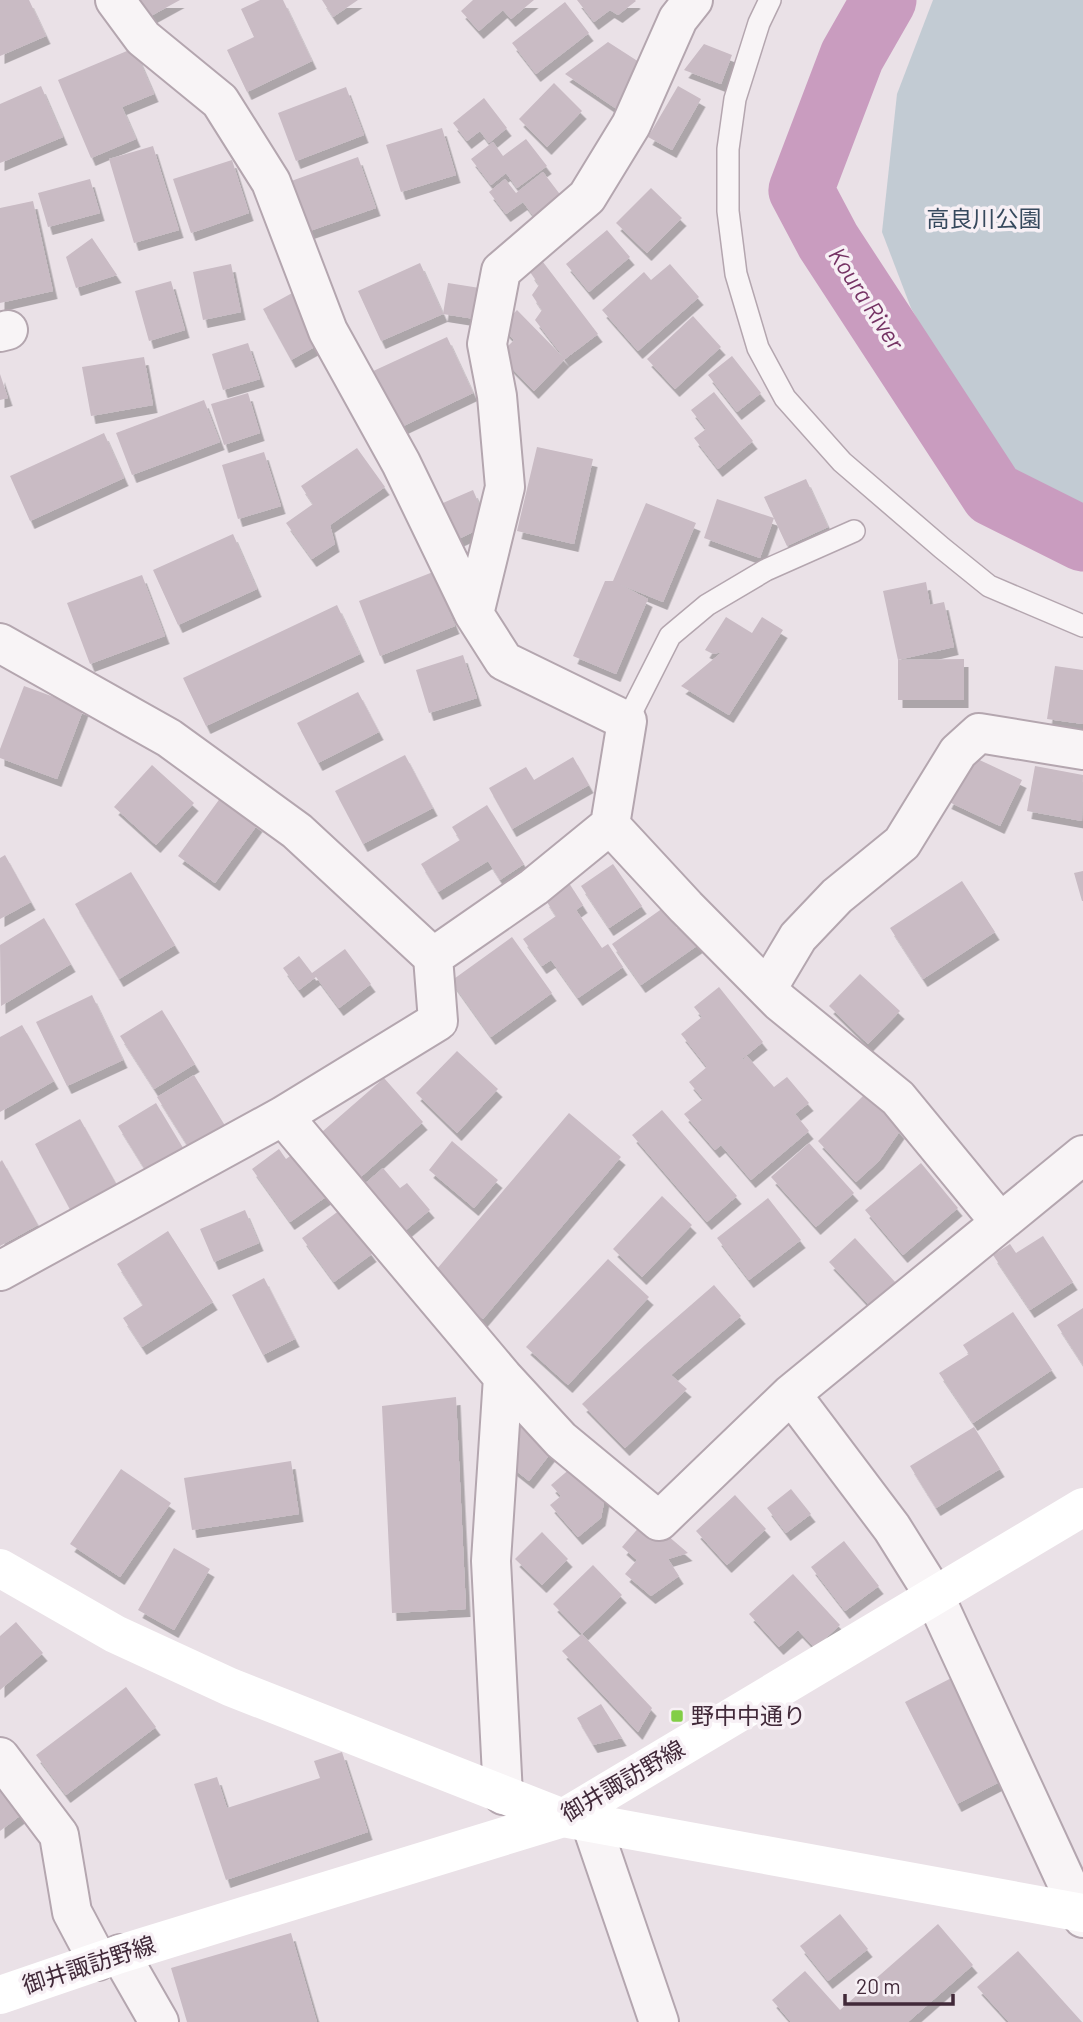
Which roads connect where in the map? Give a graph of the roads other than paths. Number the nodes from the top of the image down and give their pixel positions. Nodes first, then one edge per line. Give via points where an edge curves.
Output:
1 (115, 0) edge
2 (693, 0) edge
3 (771, 0) edge
4 (854, 531) dead end
5 (474, 614) junction
6 (1083, 626) edge
7 (0, 643) edge
8 (627, 721) junction
9 (1083, 750) edge
10 (610, 825) junction
11 (433, 957) junction
12 (767, 989) junction
13 (283, 1116) junction
14 (1083, 1155) edge
15 (1000, 1222) junction
16 (0, 1270) edge
17 (503, 1377) junction
18 (791, 1394) junction
19 (1083, 1507) edge
20 (0, 1568) edge
21 (934, 1595) junction
22 (0, 1757) edge
23 (503, 1795) junction
24 (577, 1821) junction
25 (1083, 1915) edge
26 (109, 1957) junction
27 (0, 1995) edge
28 (159, 2022) edge
29 (659, 2022) edge

1 - 5 street via 143,38 220,101 271,182 328,331 401,463
2 - 5 street via 678,19 631,125 587,197 501,271 487,344 505,487
3 - 6 lane via 735,99 729,149 728,211 736,274 758,348 785,398 842,462 942,548 989,586
4 - 8 lane via 766,570 708,605 670,636
5 - 8 street via 504,662
7 - 11 street via 169,738 297,831
8 - 10 street
9 - 12 street via 979,733 958,752 902,843 837,896 797,937
10 - 11 street via 534,887
10 - 12 street
11 - 13 street via 438,1021
12 - 15 street via 898,1098
13 - 16 street
13 - 17 street
14 - 15 street
15 - 18 street
17 - 18 street via 561,1440 659,1521
17 - 23 street via 491,1561
18 - 21 street via 892,1528
19 - 21 main road, 御井諏訪野線
20 - 23 main road via 115,1634 230,1687
21 - 24 main road, 御井諏訪野線
21 - 25 street
22 - 26 street via 60,1835 72,1913
23 - 24 main road
24 - 25 main road
24 - 26 main road, 御井諏訪野線
24 - 29 street
26 - 27 main road, 御井諏訪野線
26 - 28 street

